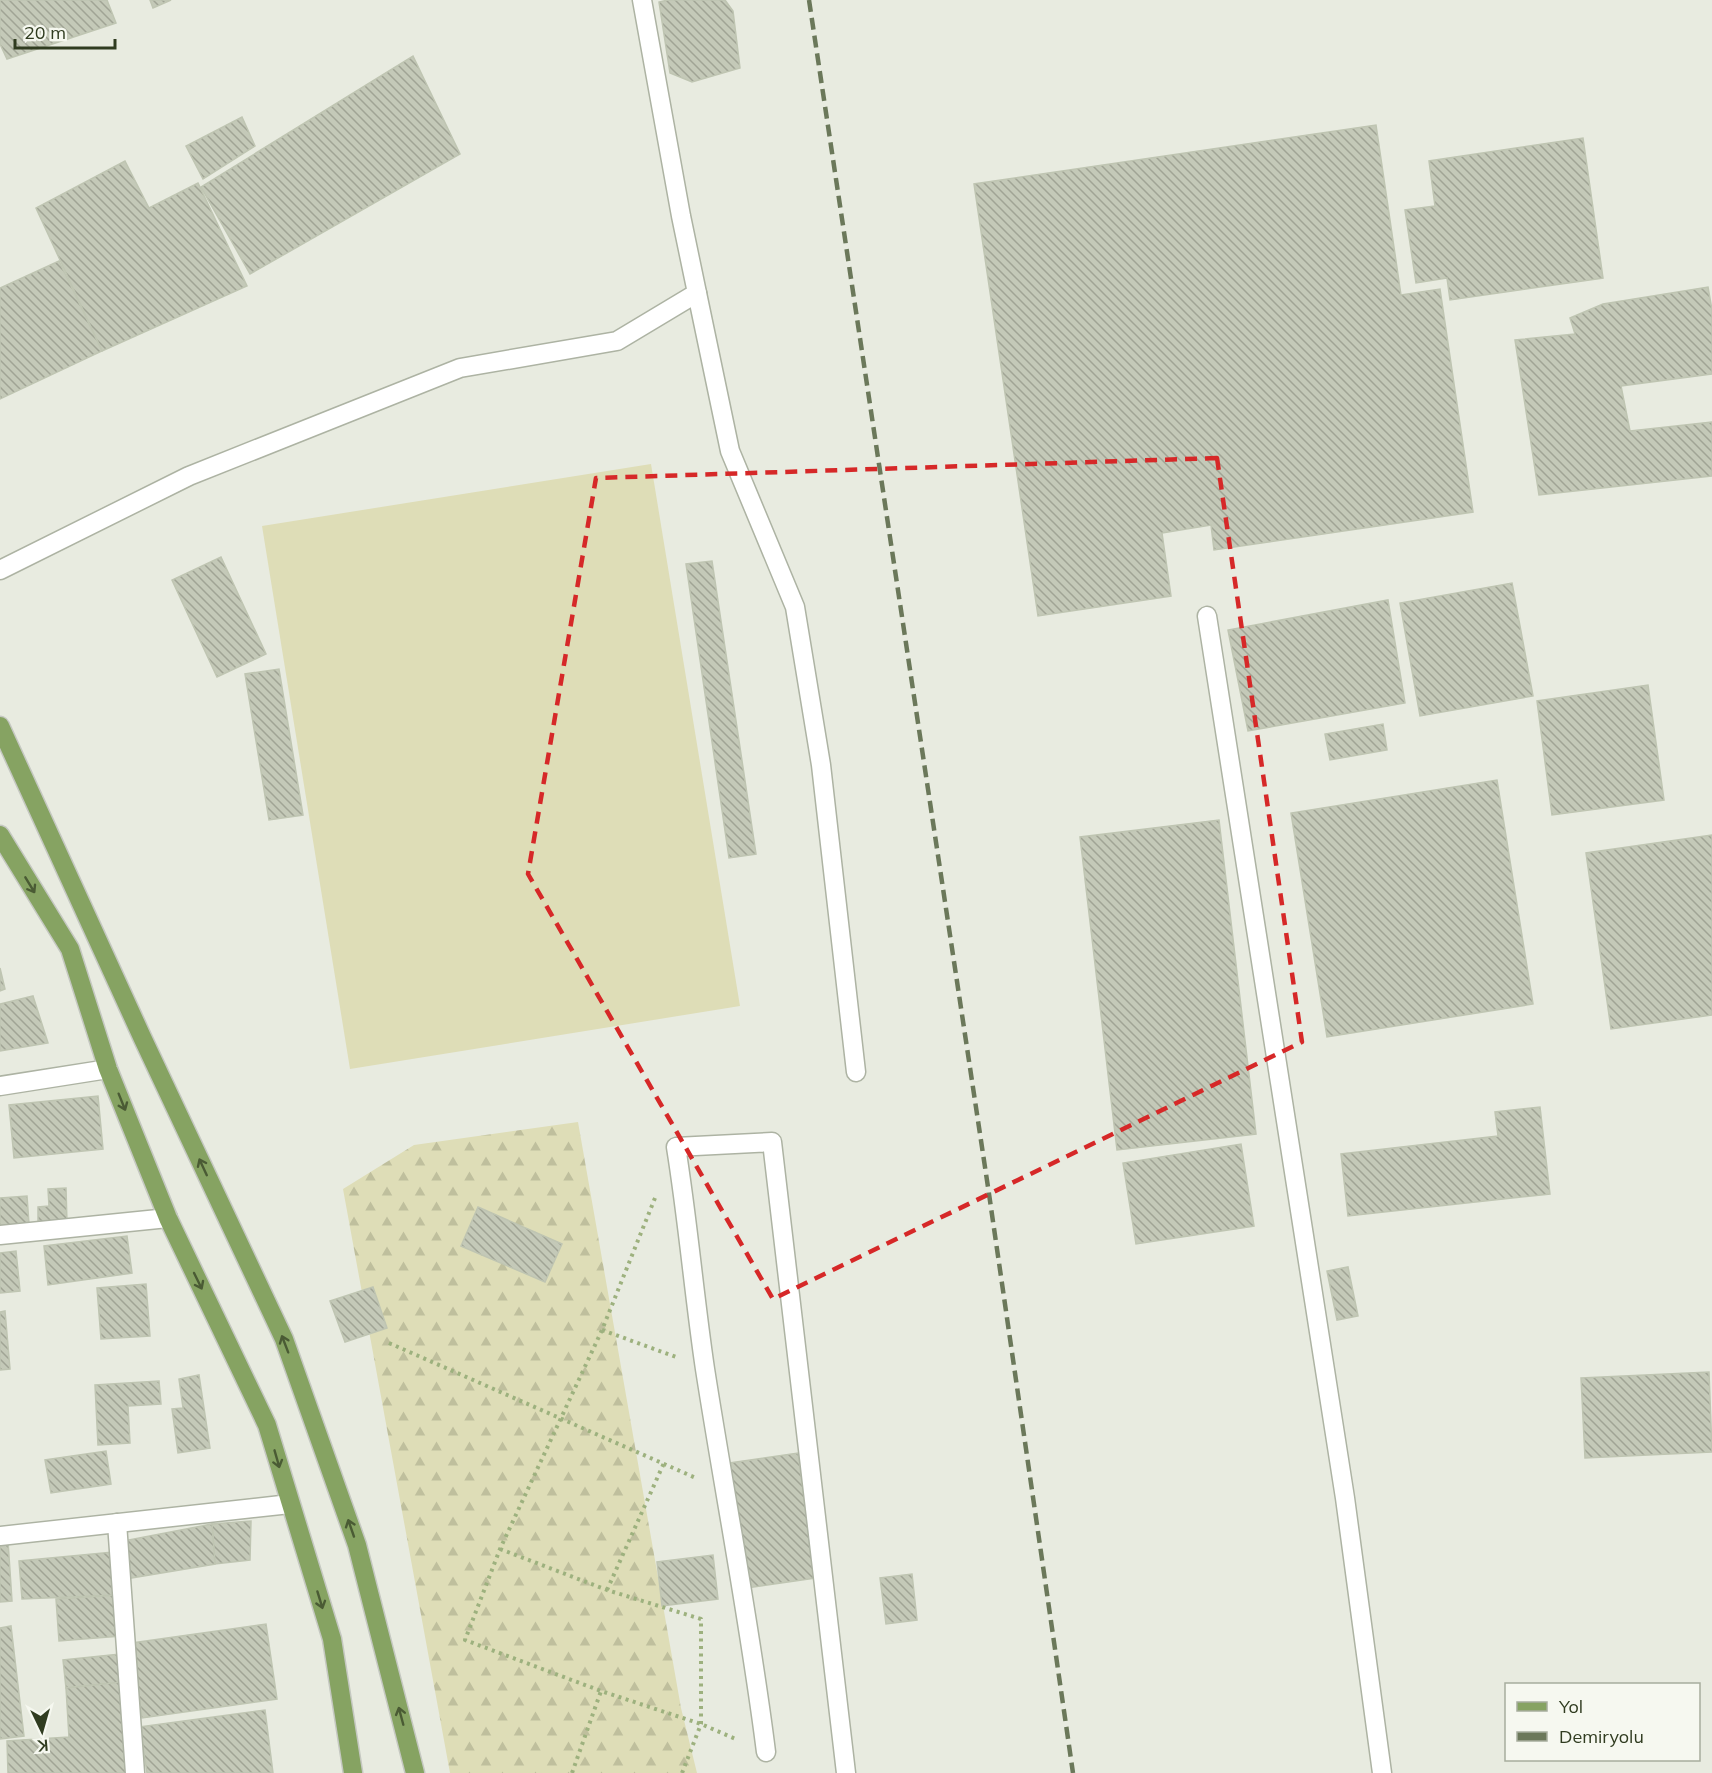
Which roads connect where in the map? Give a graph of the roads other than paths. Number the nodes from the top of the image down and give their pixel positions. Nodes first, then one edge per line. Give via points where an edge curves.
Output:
1 (642, 0) edge
2 (698, 293) junction
3 (0, 570) edge
4 (1207, 616) dead end
5 (0, 726) edge
6 (0, 835) edge
7 (108, 1069) junction
8 (856, 1072) dead end
9 (0, 1086) edge
10 (168, 1218) junction
11 (0, 1235) edge
12 (290, 1504) junction
13 (117, 1523) junction
14 (0, 1536) edge
15 (766, 1752) road end
16 (135, 1773) edge
17 (353, 1773) edge
18 (415, 1773) edge
19 (846, 1773) edge
20 (1382, 1773) edge

1 - 2 street
2 - 3 street via 617,341 460,368 189,476
2 - 8 street via 730,451 795,607 821,765
4 - 20 street via 1345,1498
18 -> 5 main road via 357,1545 284,1339
6 -> 7 main road via 70,949
7 - 9 street
7 -> 10 main road
10 - 11 street
10 -> 12 main road via 267,1425
12 - 13 street
12 -> 17 main road via 332,1639
13 - 14 street
13 - 16 street
15 - 19 street via 705,1368 676,1147 772,1142

